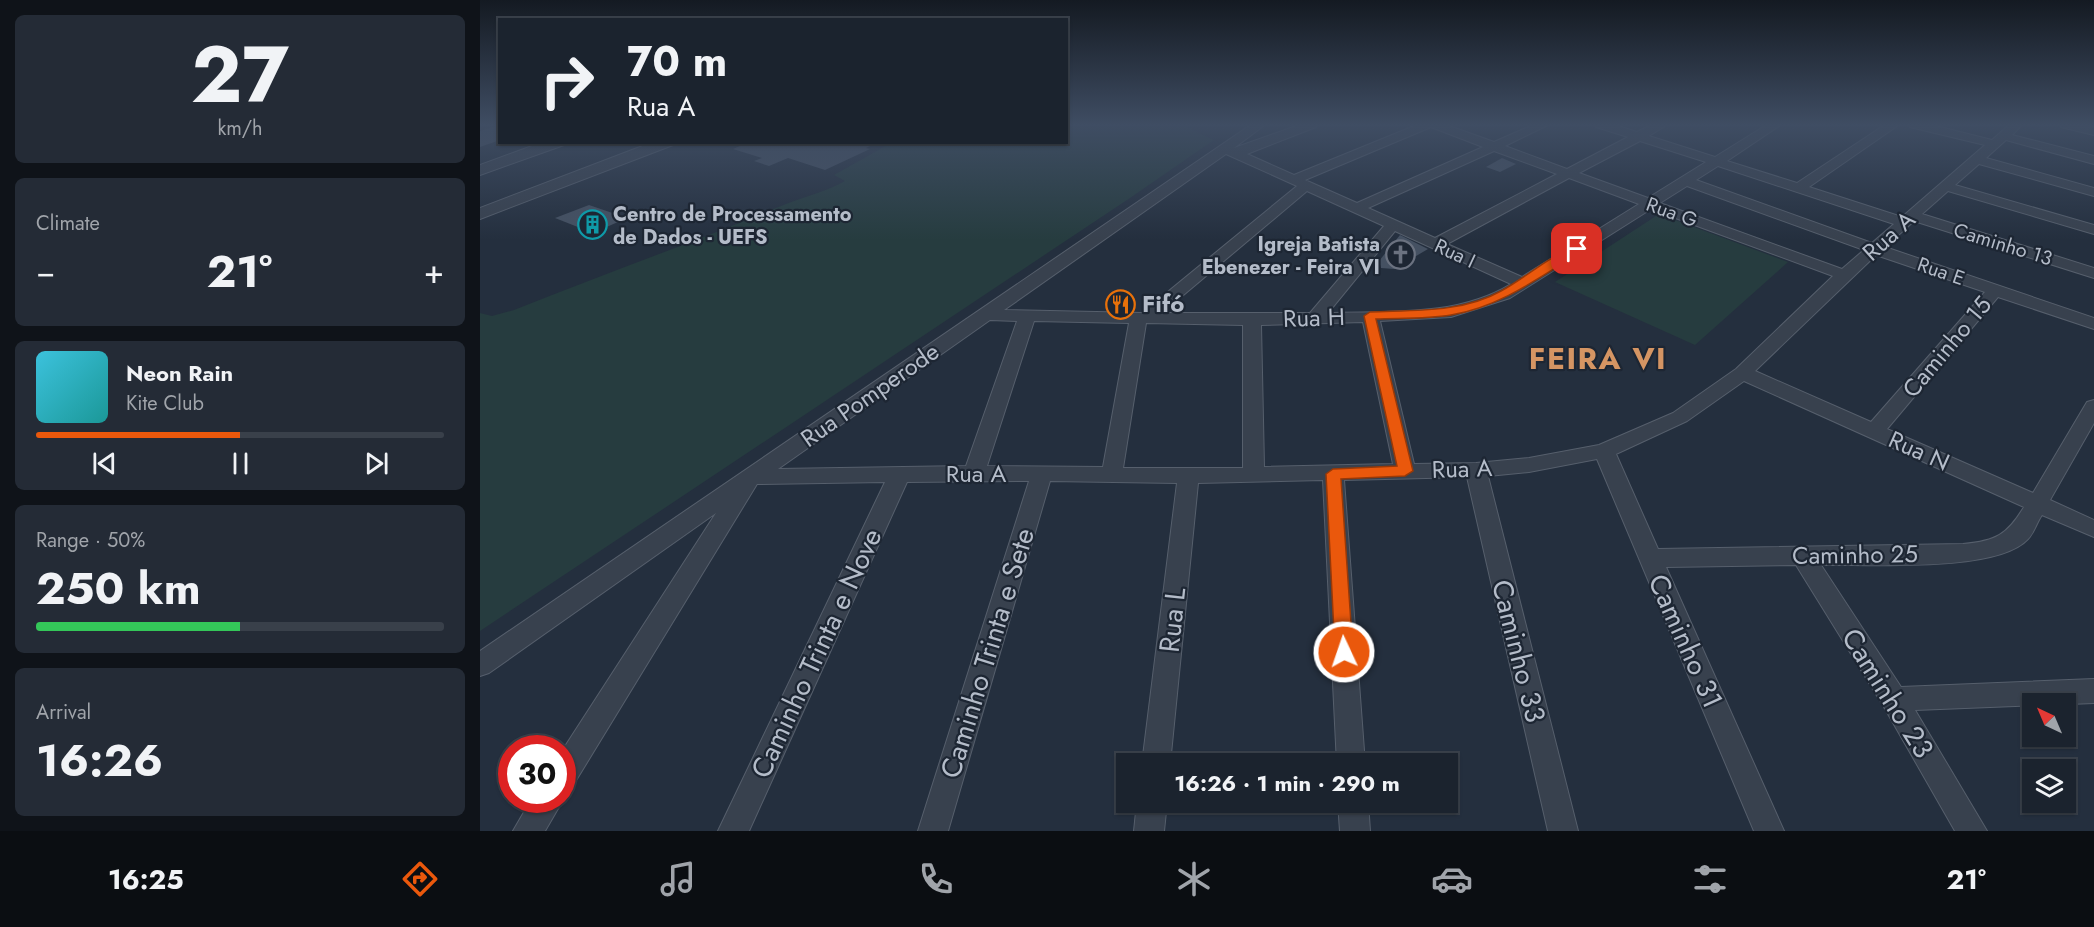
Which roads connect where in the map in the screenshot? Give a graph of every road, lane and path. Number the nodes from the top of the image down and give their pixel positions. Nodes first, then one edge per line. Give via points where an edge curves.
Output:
1 (500, 163) edge
2 (614, 163) edge
3 (1212, 163) edge
4 (1259, 163) edge
5 (1344, 163) edge
6 (1457, 163) edge
7 (1542, 163) edge
8 (1586, 163) edge
9 (1715, 163) edge
10 (1723, 163) edge
11 (1836, 163) edge
12 (1972, 163) edge
13 (1990, 163) edge
14 (480, 170) edge
15 (1568, 172) junction
16 (1686, 181) junction
17 (1301, 182) junction
18 (1944, 186) junction
19 (1799, 188) junction
20 (2094, 192) edge
21 (1650, 204) junction
22 (1359, 207) junction
23 (480, 214) edge
24 (1908, 219) junction
25 (1394, 224) junction
26 (2094, 230) edge
27 (1435, 244) junction
28 (1875, 249) junction
29 (2094, 273) edge
30 (1844, 275) junction
31 (1522, 283) junction
32 (1995, 290) junction
33 (985, 315) junction
34 (1370, 316) junction
35 (1027, 317) junction
36 (1315, 318) junction
37 (1142, 319) junction
38 (1252, 320) junction
39 (2094, 324) edge
40 (1743, 373) junction
41 (2094, 406) edge
42 (1875, 431) junction
43 (1604, 451) junction
44 (1476, 470) junction
45 (1405, 471) junction
46 (974, 473) junction
47 (1042, 474) junction
48 (1112, 474) junction
49 (1333, 474) junction
50 (898, 475) junction
51 (1254, 475) junction
52 (1188, 476) junction
53 (751, 479) junction
54 (2037, 503) junction
55 (2094, 529) edge
56 (1803, 556) junction
57 (1649, 558) junction
58 (480, 665) edge
59 (2094, 691) edge
60 (1893, 699) junction
61 (1157, 753) edge
62 (1350, 753) edge
63 (576, 755) edge
64 (540, 813) edge
65 (1151, 813) edge
66 (1354, 813) edge
67 (528, 831) edge
68 (734, 831) edge
69 (933, 831) edge
70 (1149, 831) edge
71 (1355, 831) edge
72 (1563, 831) edge
73 (1769, 831) edge
74 (1972, 831) edge

1 - 14 street
2 - 23 street
3 - 33 street, Rua Pomperode
4 - 17 street, Rua I
5 - 17 street
6 - 22 street
7 - 15 street, Rua G
8 - 15 street
9 - 16 street, Rua H
10 - 19 street, Caminho 13
11 - 19 street
12 - 18 street, Rua A
13 - 20 street
15 - 21 street, Rua G
15 - 27 street
16 - 21 street, Rua H
16 - 28 street, Rua E
17 - 22 street, Rua I
17 - 37 street
18 - 24 street, Rua A
18 - 26 street
19 - 24 street, Caminho 13
21 - 30 street, Rua G
21 - 31 street, Rua H
22 - 25 street, Rua I
24 - 28 street, Rua A
24 - 29 street, Caminho 13
25 - 27 street, Rua I
25 - 36 street
27 - 31 street, Rua I
28 - 30 street, Rua A
28 - 32 street, Rua E
30 - 40 street, Rua A
31 - 34 street, Rua H via 1504,295 1451,312
32 - 39 street, Rua E
32 - 42 street, Caminho 15
33 - 35 street, Rua H
33 - 53 street, Rua Pomperode
34 - 36 street, Rua H
34 - 45 street
35 - 37 street, Rua H
35 - 46 street
36 - 38 street, Rua H
37 - 38 street, Rua H
37 - 48 street
38 - 51 street
40 - 42 street, Rua N
40 - 43 street, Rua A via 1680,417
41 - 54 street, Caminho 25
42 - 54 street, Rua N
43 - 44 street, Rua A
43 - 57 street, Caminho 31
44 - 45 street, Rua A
44 - 72 street, Caminho 33
45 - 49 street, Rua A
46 - 47 street, Rua A
46 - 50 street, Rua A
47 - 48 street, Rua A
47 - 69 street, Caminho Trinta e Sete
48 - 52 street, Rua A
49 - 51 street, Rua A
49 - 62 street
50 - 53 street, Rua A
50 - 68 street, Caminho Trinta e Nove
51 - 52 street, Rua A
52 - 61 street, Rua L
53 - 58 street, Rua Pomperode
53 - 63 street
54 - 55 street, Rua N
54 - 56 street, Caminho 25 via 2020,533 2006,544 1983,551
56 - 57 street, Caminho 25
56 - 60 street, Caminho 23
57 - 73 street, Caminho 31
59 - 60 street
60 - 74 street, Caminho 23
64 - 67 street
65 - 70 street
66 - 71 street

